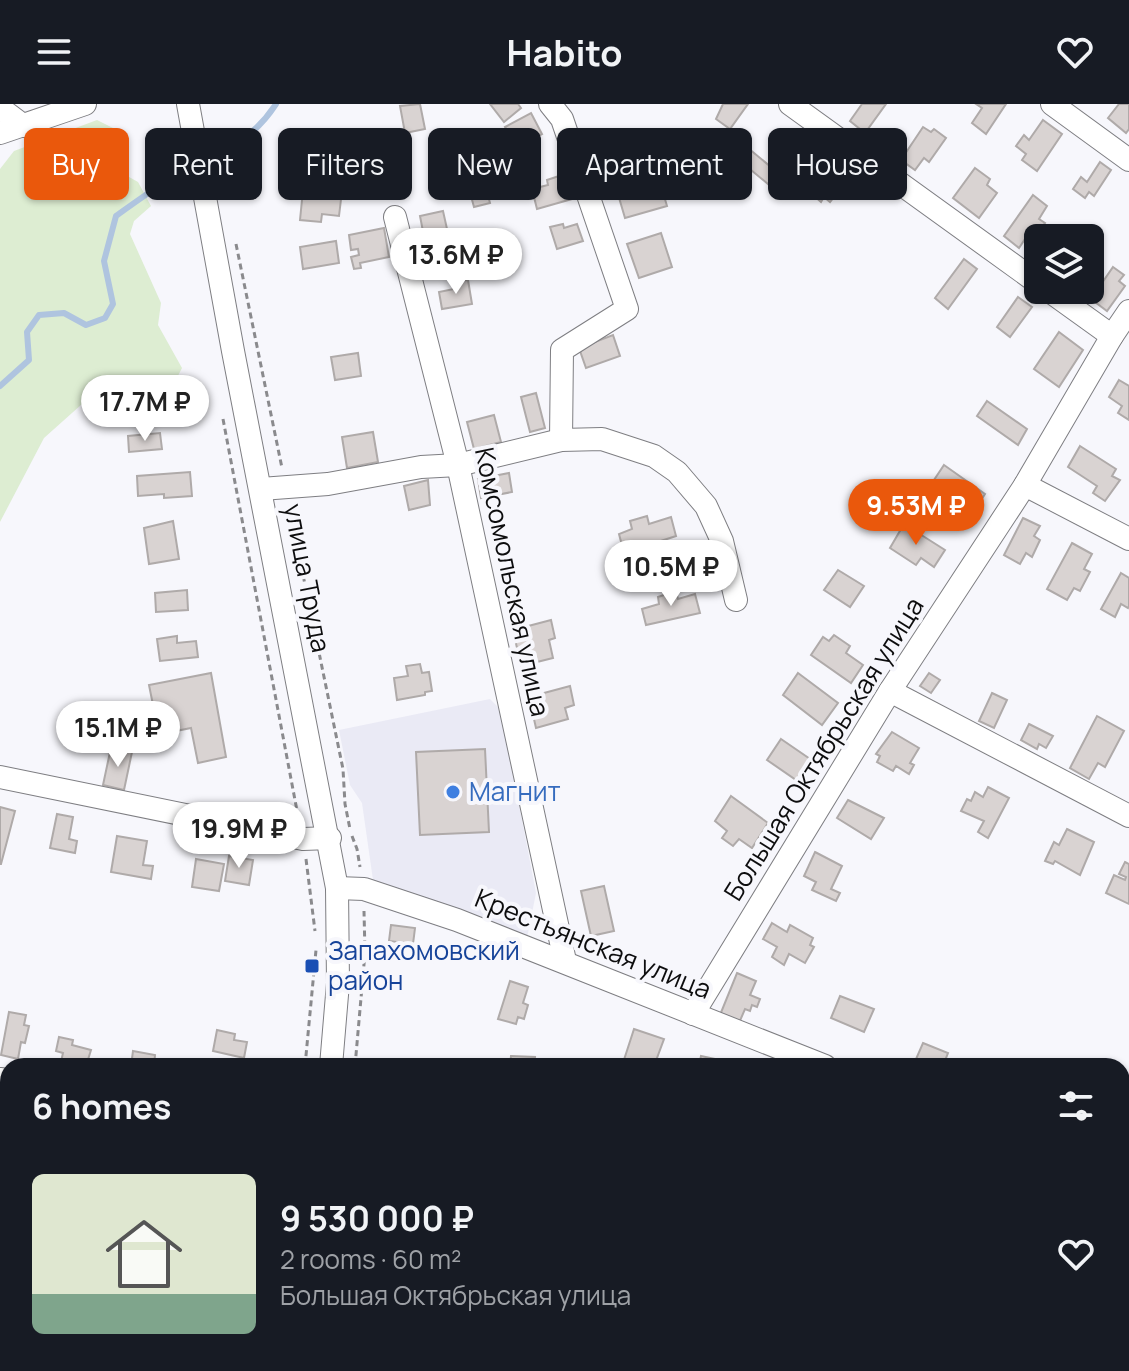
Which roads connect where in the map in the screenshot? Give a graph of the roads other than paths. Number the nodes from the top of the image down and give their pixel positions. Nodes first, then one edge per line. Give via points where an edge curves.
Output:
1 (85, 104) edge
2 (188, 104) edge
3 (550, 104) edge
4 (790, 104) edge
5 (1052, 104) edge
6 (0, 108) edge
7 (24, 126) junction
8 (0, 133) edge
9 (1129, 160) edge
10 (395, 217) dead end
11 (1024, 273) edge
12 (1067, 304) edge
13 (1129, 311) edge
14 (1112, 336) junction
15 (561, 440) junction
16 (458, 465) junction
17 (1025, 485) junction
18 (261, 489) junction
19 (1129, 539) edge
20 (736, 600) dead end
21 (890, 691) junction
22 (0, 777) edge
23 (1129, 816) edge
24 (330, 838) junction
25 (337, 888) junction
26 (565, 961) junction
27 (693, 1014) junction
28 (332, 1058) edge
29 (805, 1058) edge

1 - 7 street
2 - 18 street, улица Труда
3 - 15 street via 562,119 627,309 562,350
4 - 11 street
5 - 9 street
6 - 7 street
7 - 8 street
10 - 16 street, Комсомольская улица
12 - 14 street
13 - 14 street, Большая Октябрьская улица
14 - 17 street, Большая Октябрьская улица
15 - 16 street
15 - 20 street via 602,439 654,456 677,472 706,506 722,541
16 - 18 street
16 - 26 street, Комсомольская улица
17 - 19 street
17 - 21 street, Большая Октябрьская улица
18 - 24 street, улица Труда
21 - 23 street
21 - 27 street, Большая Октябрьская улица
22 - 24 street via 303,839
24 - 25 street, улица Труда
25 - 26 street, Крестьянская улица via 364,889
25 - 28 street, улица Труда
26 - 27 street, Крестьянская улица
27 - 29 street, Крестьянская улица

